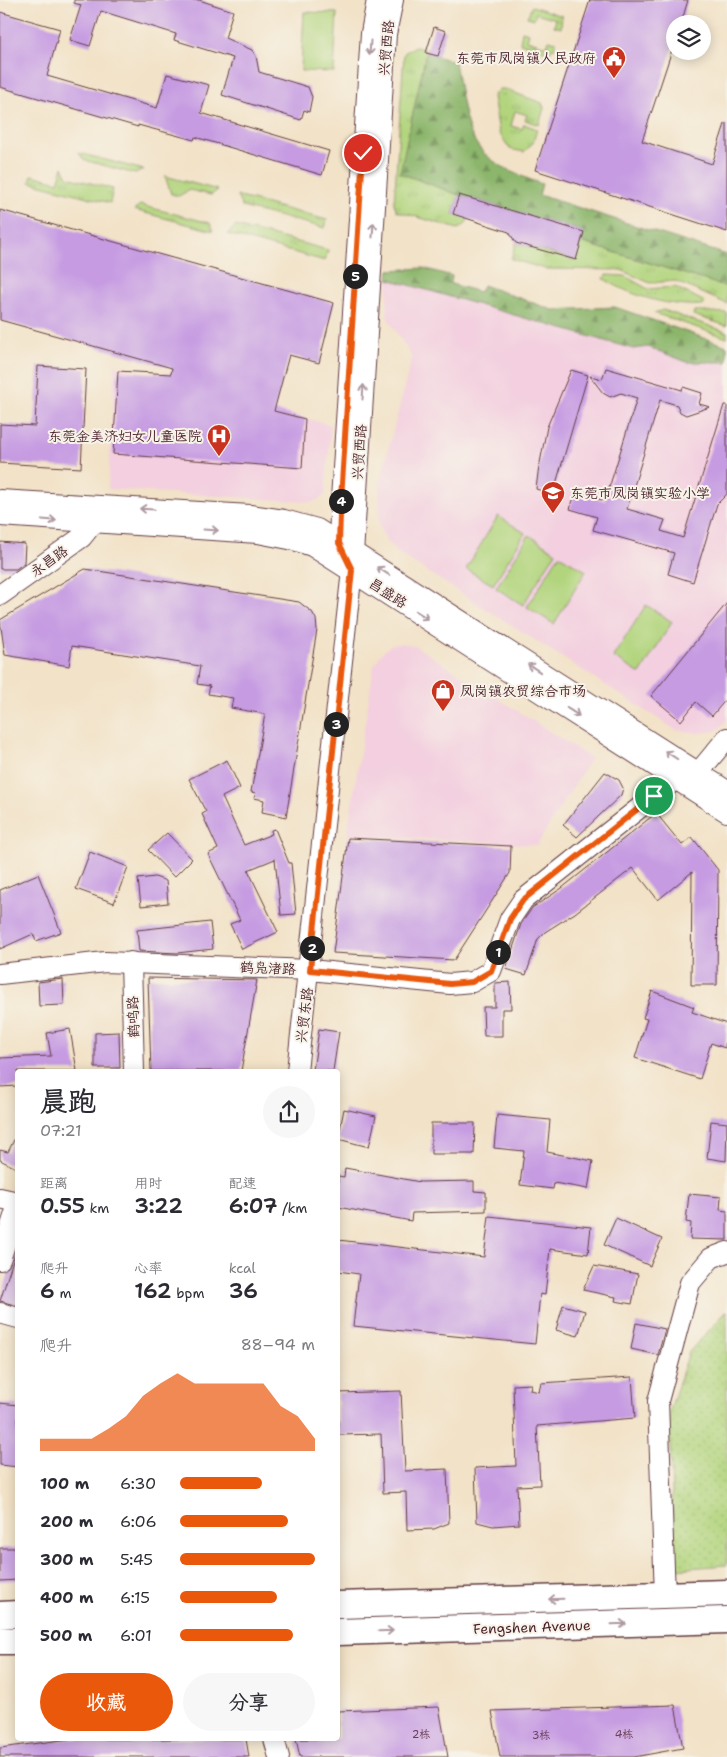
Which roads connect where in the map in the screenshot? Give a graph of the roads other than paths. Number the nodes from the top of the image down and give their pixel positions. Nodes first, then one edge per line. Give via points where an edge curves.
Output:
1 (377, 0) edge
2 (393, 0) edge
3 (0, 500) edge
4 (0, 516) edge
5 (94, 522) junction
6 (348, 555) junction
7 (0, 595) edge
8 (727, 738) edge
9 (698, 773) junction
10 (676, 779) junction
11 (727, 791) edge
12 (727, 812) edge
13 (131, 962) junction
14 (310, 970) junction
15 (0, 974) edge
16 (134, 1069) edge
17 (297, 1069) edge
18 (0, 1198) edge
19 (15, 1202) edge
20 (15, 1212) edge
21 (727, 1252) edge
22 (0, 1260) edge
23 (0, 1312) edge
24 (15, 1317) edge
25 (727, 1593) edge
26 (665, 1596) junction
27 (340, 1605) edge
28 (15, 1614) edge
29 (0, 1615) edge
30 (727, 1620) edge
31 (340, 1632) edge
32 (15, 1640) edge
33 (0, 1641) edge
34 (275, 1741) edge
35 (279, 1757) edge

1 -> 6 street, 兴贸西路 via 371,33
6 -> 2 street, 兴贸西路 via 386,34
6 -> 3 street, 昌盛路 via 317,529 250,515
4 -> 5 street, 昌盛路
5 -> 6 street, 昌盛路 via 277,536
5 - 7 street, 永昌路 via 82,538
9 -> 6 street, 昌盛路
6 -> 10 street, 昌盛路
6 - 14 street, 兴贸东路
8 - 9 street
9 - 10 street, 鹤凫渚路
9 - 11 street, 昌盛路
10 - 12 street, 昌盛路
10 - 14 street, 鹤凫渚路 via 523,900 510,919 491,971 472,982 450,984
13 - 14 street, 鹤凫渚路
13 - 15 street, 鹤凫渚路 via 76,963
13 - 16 street, 鹤鸣路
14 - 17 street, 兴贸东路
18 - 19 street
20 - 22 street
21 - 26 street via 711,1258 690,1283 658,1401
23 - 24 street
25 - 26 main road, Fengshen Avenue
26 -> 27 main road, Fengshen Avenue
28 - 29 main road
31 -> 30 main road, Fengshen Avenue
32 - 33 main road
34 - 35 street

